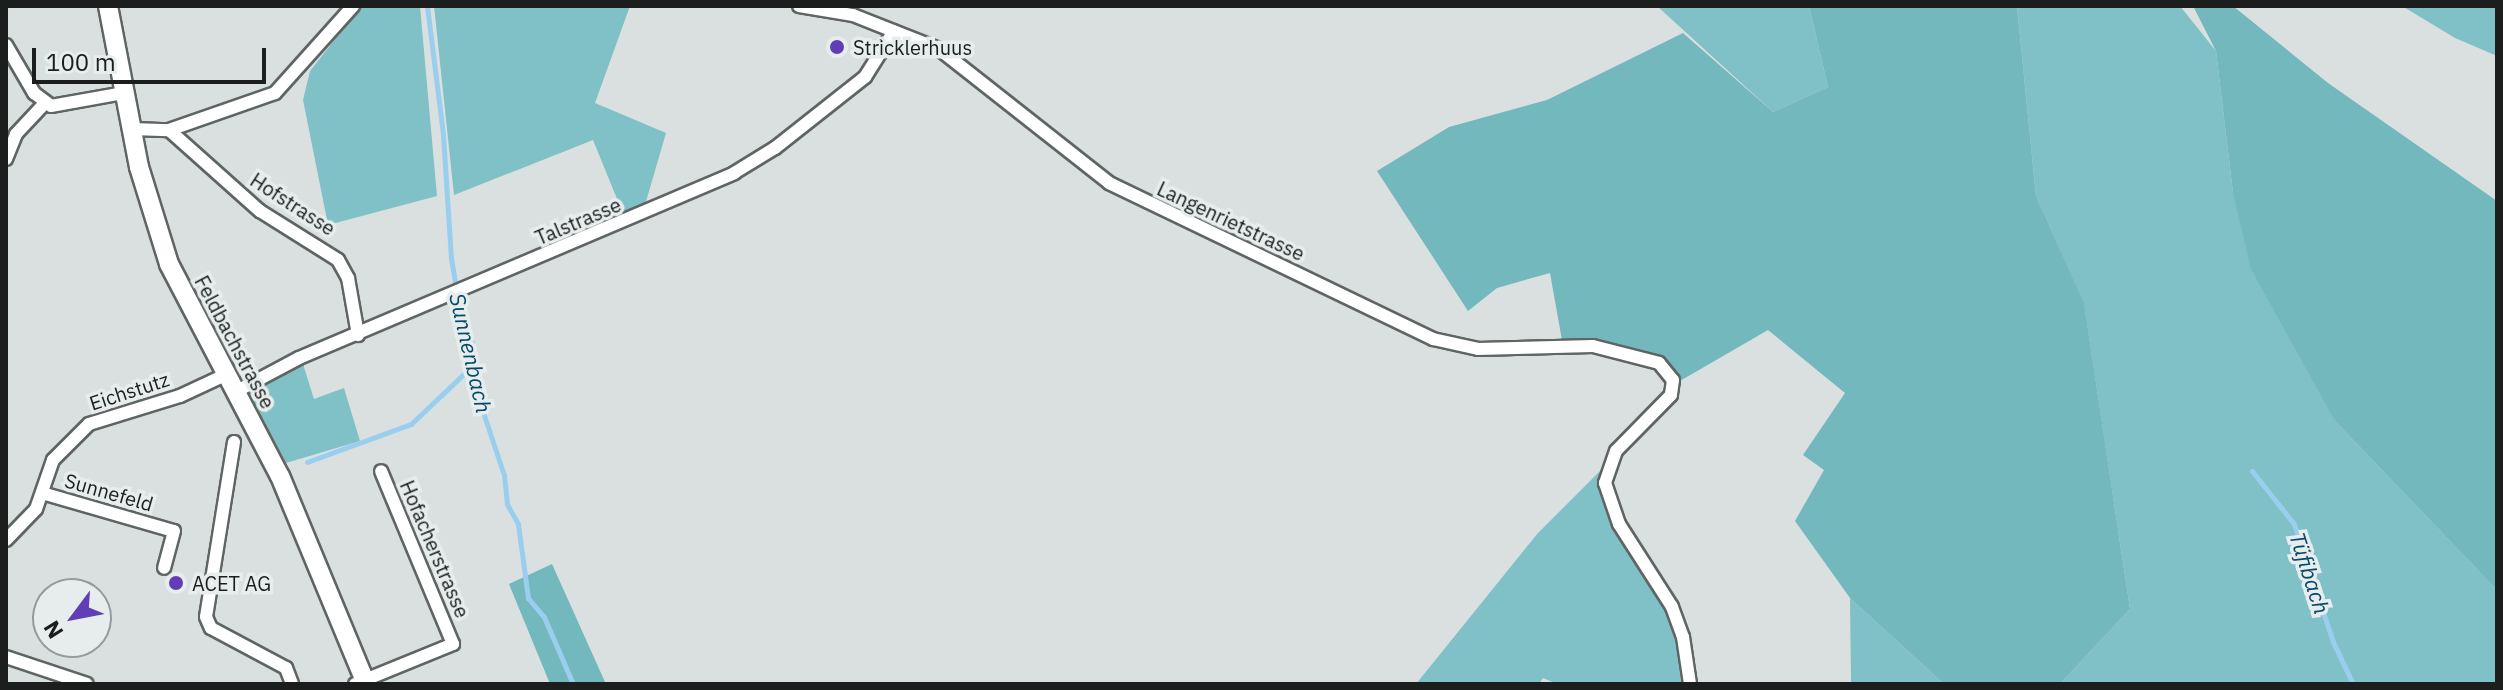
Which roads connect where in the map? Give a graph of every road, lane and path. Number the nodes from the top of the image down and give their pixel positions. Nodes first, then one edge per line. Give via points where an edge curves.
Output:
1 (108, 6) edge
2 (353, 6) edge
3 (799, 6) edge
4 (894, 31) junction
5 (6, 45) edge
6 (123, 93) junction
7 (45, 103) junction
8 (131, 129) junction
9 (169, 130) junction
10 (6, 159) edge
11 (358, 335) junction
12 (227, 374) junction
13 (237, 391) junction
14 (234, 442) dead end
15 (381, 471) dead end
16 (42, 493) junction
17 (6, 540) edge
18 (164, 568) dead end
19 (6, 657) edge
20 (362, 683) edge
21 (87, 684) edge
22 (292, 684) edge
23 (1690, 684) edge

1 - 6 main road, Feldbachstrasse
2 - 9 street via 275,93
3 - 4 street, Langenrietstrasse via 841,11
4 - 11 street, Talstrasse via 868,74 751,164
4 - 23 street, Langenrietstrasse via 949,54 1109,183 1422,335 1478,349 1581,346 1625,351 1659,363 1673,385 1668,399 1609,462 1609,502 1672,607
5 - 7 street
6 - 7 street via 63,106
6 - 8 main road, Feldbachstrasse
7 - 10 street via 16,134
8 - 9 street
8 - 12 main road, Feldbachstrasse via 169,264
9 - 11 street, Hofstrasse via 260,211 338,260 348,278
11 - 13 street, Talstrasse
12 - 13 main road, Feldbachstrasse
12 - 16 street, Eichstutz via 180,396 120,410 89,424 53,460
13 - 20 main road, Feldbachstrasse via 280,476
14 - 22 street via 206,617 211,628 286,668
15 - 20 street, Hofacherstrasse via 453,644
16 - 17 street, Eichstutz via 36,509
16 - 18 street, Sunnefeld via 174,531
19 - 21 street

